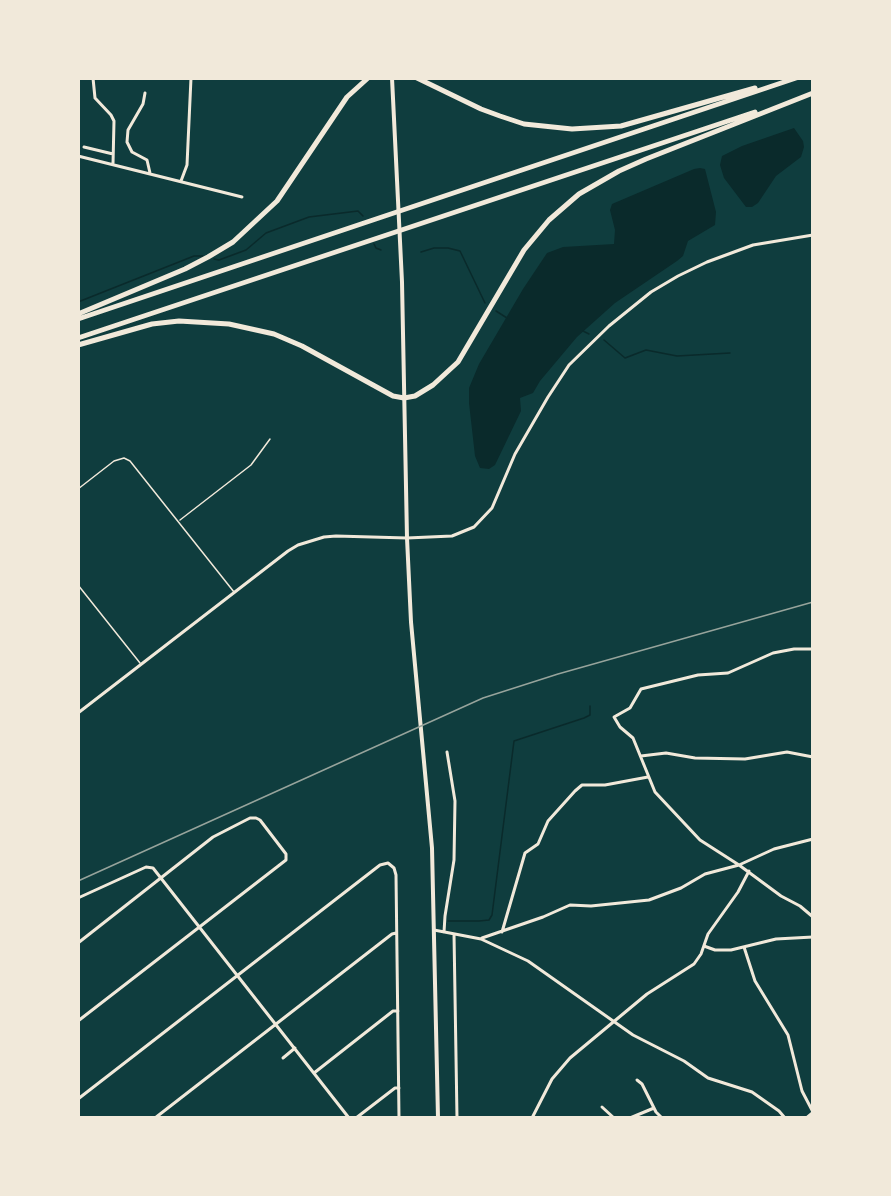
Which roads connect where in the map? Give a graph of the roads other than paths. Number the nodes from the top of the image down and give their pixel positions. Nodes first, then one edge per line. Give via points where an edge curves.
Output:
1 (93, 78) edge
2 (191, 78) edge
3 (368, 78) edge
4 (392, 78) edge
5 (417, 78) edge
6 (790, 78) edge
7 (796, 78) edge
8 (813, 92) edge
9 (145, 93) dead end
10 (84, 147) dead end
11 (113, 154) junction
12 (78, 156) edge
13 (113, 164) junction
14 (150, 173) junction
15 (181, 181) junction
16 (242, 197) dead end
17 (813, 235) edge
18 (78, 314) edge
19 (78, 319) edge
20 (78, 338) edge
21 (78, 345) edge
22 (404, 398) junction
23 (270, 440) dead end
24 (78, 489) edge
25 (179, 520) junction
26 (407, 538) junction
27 (78, 585) edge
28 (235, 592) junction
29 (813, 649) edge
30 (140, 664) junction
31 (78, 713) edge
32 (447, 752) dead end
33 (641, 756) junction
34 (813, 757) edge
35 (648, 777) junction
36 (813, 839) edge
37 (739, 865) junction
38 (749, 871) junction
39 (161, 878) junction
40 (78, 898) edge
41 (813, 917) edge
42 (200, 927) junction
43 (434, 930) junction
44 (444, 932) junction
45 (502, 932) junction
46 (397, 933) junction
47 (454, 934) junction
48 (813, 938) edge
49 (481, 939) junction
50 (78, 943) edge
51 (704, 946) junction
52 (744, 947) junction
53 (237, 975) junction
54 (398, 1011) junction
55 (613, 1021) junction
56 (78, 1022) edge
57 (276, 1024) junction
58 (294, 1048) junction
59 (283, 1058) dead end
60 (314, 1073) junction
61 (637, 1080) dead end
62 (399, 1088) junction
63 (78, 1099) edge
64 (602, 1107) dead end
65 (654, 1108) junction
66 (813, 1112) edge
67 (155, 1118) edge
68 (349, 1118) edge
69 (356, 1118) edge
70 (399, 1118) edge
71 (438, 1118) edge
72 (457, 1118) edge
73 (532, 1118) edge
74 (614, 1118) edge
75 (631, 1118) edge
76 (662, 1118) edge
77 (785, 1118) edge
78 (807, 1118) edge

1 - 11 street via 95,98 114,121
2 - 15 street via 187,165
3 - 18 highway via 347,97 277,201 233,242 185,269
4 - 22 street
5 - 6 highway via 500,116 572,129 621,126
7 - 19 highway
8 - 20 highway
8 - 22 highway via 637,163 579,194 549,220 524,250 458,362 434,385
9 - 14 street via 128,130 127,142 132,152 148,162
10 - 11 street
11 - 13 street
12 - 13 street
13 - 14 street
14 - 15 street
15 - 16 street
17 - 26 street via 769,241 722,255 678,276 637,303 569,365 514,454 499,495 485,518 452,536
21 - 22 highway via 152,324 229,324 274,334 385,392
22 - 26 street
23 - 25 lane via 251,465
24 - 25 lane via 114,461 124,458 136,466
25 - 28 lane
26 - 28 street via 336,536 306,542 288,551
26 - 43 street via 412,641 432,848
27 - 30 lane
28 - 30 street
29 - 33 street via 773,653 728,673 698,675 641,689 630,708 614,717 633,738
30 - 31 street
32 - 44 street via 455,801 454,860
33 - 34 street via 666,753 745,759 787,752
33 - 35 street
35 - 37 street via 658,797 700,840
35 - 45 street via 582,785 575,791 548,821 538,844 523,858
36 - 37 street via 774,849
37 - 38 street
37 - 45 street via 705,874 649,900 570,905
38 - 41 street
38 - 51 street
39 - 40 street via 152,867 146,867
39 - 42 street
39 - 42 street via 213,837 250,818 260,820 287,856 286,860
39 - 50 street
42 - 53 street
42 - 56 street
43 - 44 street
43 - 71 street
44 - 47 street
45 - 49 street
46 - 53 street via 396,872 390,864 380,865
46 - 54 street
46 - 57 street
47 - 49 street
47 - 72 street
48 - 52 street via 776,939
49 - 55 street via 537,967
51 - 52 street via 715,950
51 - 55 street via 694,964
52 - 66 street via 760,990 788,1035 802,1091
53 - 57 street
53 - 63 street
54 - 60 street
54 - 62 street
55 - 73 street via 558,1072
55 - 77 street via 708,1078 752,1092
57 - 58 street
57 - 67 street
58 - 59 street
58 - 60 street
60 - 68 street
61 - 65 street
62 - 69 street
62 - 70 street
64 - 74 street
65 - 75 street
65 - 76 street
66 - 78 street

